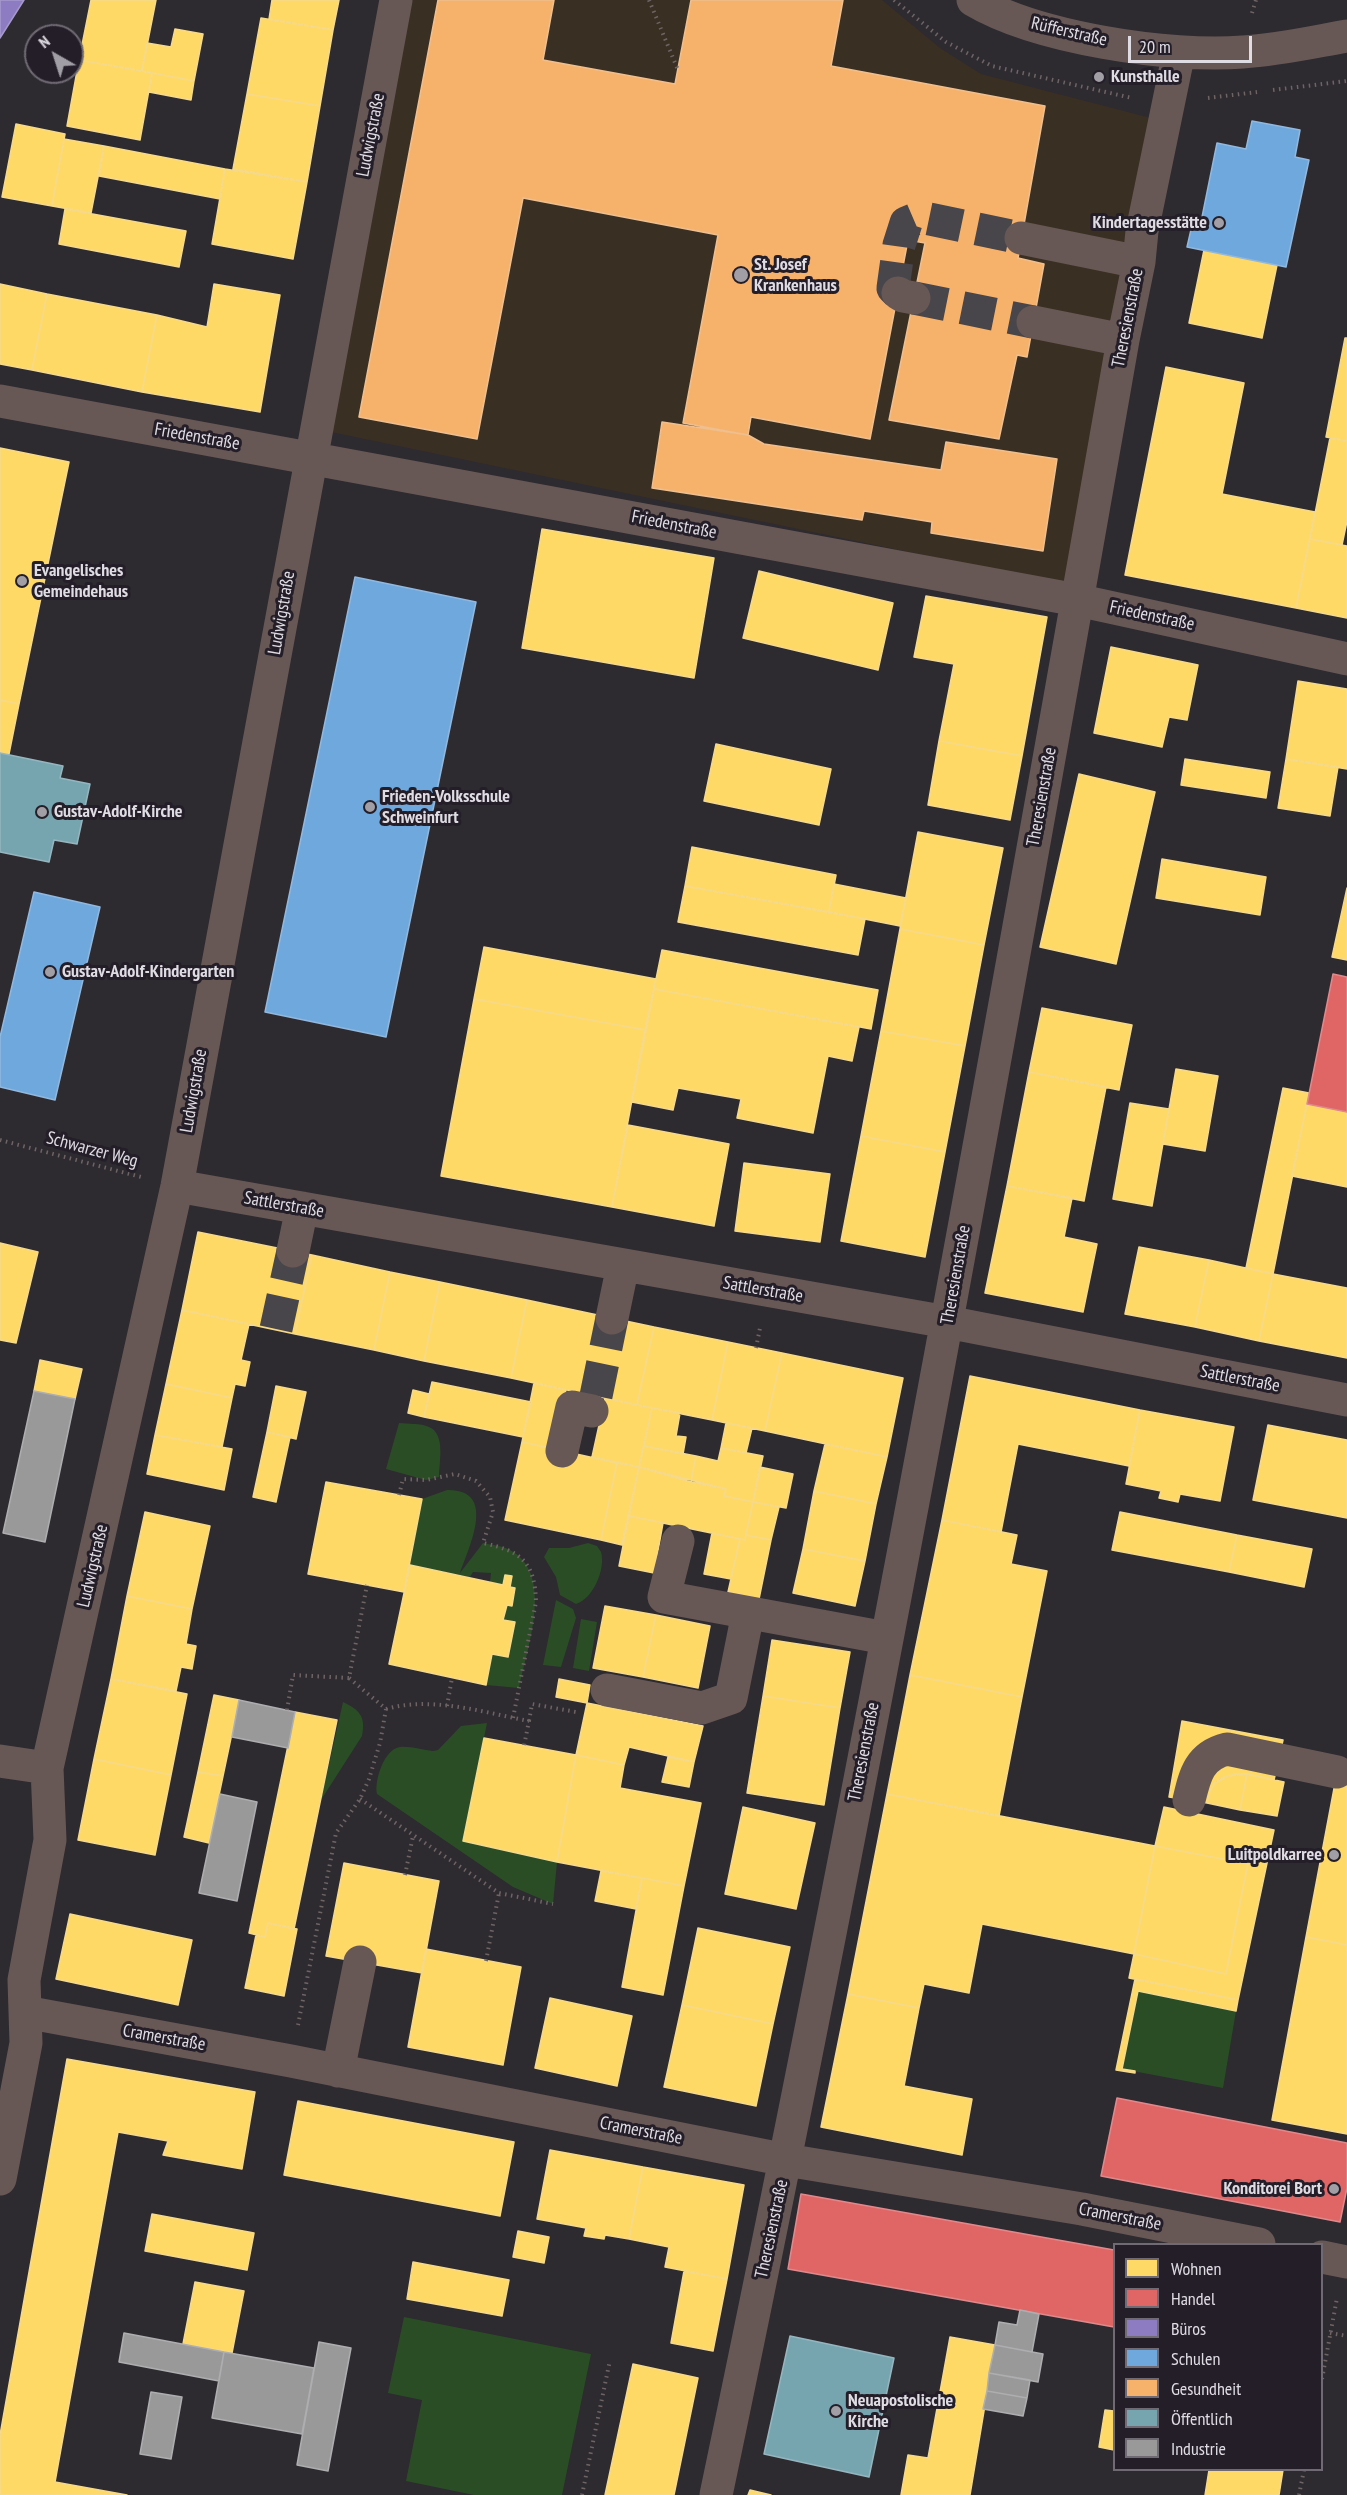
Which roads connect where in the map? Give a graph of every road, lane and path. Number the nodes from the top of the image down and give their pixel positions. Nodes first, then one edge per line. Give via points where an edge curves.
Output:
1 (396, 0) edge
2 (649, 0) edge
3 (973, 0) edge
4 (1347, 36) edge
5 (1179, 52) junction
6 (678, 70) dead end
7 (1347, 81) edge
8 (1245, 94) dead end
9 (1021, 238) tunnel mouth
10 (1140, 246) junction
11 (1033, 322) tunnel mouth
12 (1123, 340) junction
13 (0, 401) edge
14 (311, 458) junction
15 (1077, 600) junction
16 (1347, 659) edge
17 (0, 1140) edge
18 (177, 1186) junction
19 (302, 1208) junction
20 (293, 1251) tunnel mouth
21 (623, 1265) junction
22 (612, 1318) tunnel mouth
23 (947, 1322) junction
24 (1347, 1400) edge
25 (594, 1404) dead end
26 (572, 1453) dead end
27 (399, 1495) dead end
28 (678, 1540) dead end
29 (367, 1585) dead end
30 (748, 1613) junction
31 (886, 1638) junction
32 (349, 1678) junction
33 (452, 1678) dead end
34 (607, 1690) dead end
35 (447, 1706) junction
36 (386, 1709) junction
37 (287, 1710) dead end
38 (584, 1713) dead end
39 (513, 1718) junction
40 (529, 1721) junction
41 (524, 1746) dead end
42 (0, 1761) edge
43 (46, 1768) junction
44 (1336, 1772) dead end
45 (360, 1799) junction
46 (1189, 1800) dead end
47 (413, 1836) junction
48 (405, 1875) dead end
49 (499, 1893) junction
50 (553, 1904) dead end
51 (486, 1961) dead end
52 (360, 1962) dead end
53 (25, 2012) junction
54 (291, 2061) junction
55 (338, 2071) junction
56 (786, 2160) junction
57 (0, 2179) edge
58 (1254, 2243) edge
59 (1338, 2261) edge
60 (1330, 2333) junction
61 (1347, 2336) edge
62 (610, 2360) dead end
63 (1323, 2373) edge
64 (1304, 2471) edge
65 (582, 2495) edge
66 (716, 2495) edge
67 (1299, 2495) edge

1 - 14 street, Ludwigstraße
2 - 6 path
3 - 5 street, Rüfferstraße via 995,13 1043,28
4 - 5 street, Rüfferstraße via 1243,52
5 - 10 street, Theresienstraße
7 - 8 path
9 - 10 street
10 - 12 street, Theresienstraße
11 - 12 street
12 - 15 street, Theresienstraße
13 - 14 street, Friedenstraße
14 - 15 street, Friedenstraße
14 - 18 street, Ludwigstraße
15 - 16 street, Friedenstraße
15 - 23 street, Theresienstraße
17 - 18 path, Schwarzer Weg
18 - 19 street, Sattlerstraße
18 - 43 street, Ludwigstraße
19 - 20 street
19 - 21 street, Sattlerstraße
21 - 22 street
21 - 23 street, Sattlerstraße
23 - 24 street, Sattlerstraße
23 - 31 street, Theresienstraße
25 - 26 street via 572,1407
27 - 39 path via 403,1479 426,1480 455,1474 476,1481 490,1497 493,1512 483,1543 508,1548 530,1568 536,1602
28 - 30 street via 664,1597
29 - 32 path
30 - 31 street
30 - 34 street via 731,1698 702,1708
31 - 56 street, Theresienstraße
32 - 36 path
32 - 37 path via 293,1675
33 - 35 path
35 - 36 path via 418,1702
35 - 39 path
36 - 45 path via 375,1764
38 - 40 path via 532,1704
39 - 40 path
40 - 41 path
42 - 43 street
43 - 53 street, Ludwigstraße via 50,1840 24,1980
44 - 46 street via 1227,1749 1199,1764
45 - 47 path
45 - 54 path via 336,1833
47 - 48 path
47 - 49 path
49 - 50 path
49 - 51 path
52 - 55 street
53 - 54 street, Cramerstraße
53 - 57 street, Ludwigstraße via 26,2043
54 - 55 street, Cramerstraße
55 - 56 street, Cramerstraße
56 - 58 street, Cramerstraße via 1082,2209
56 - 66 street, Theresienstraße
59 - 60 path
60 - 61 path
60 - 63 path
62 - 65 path
64 - 67 path

